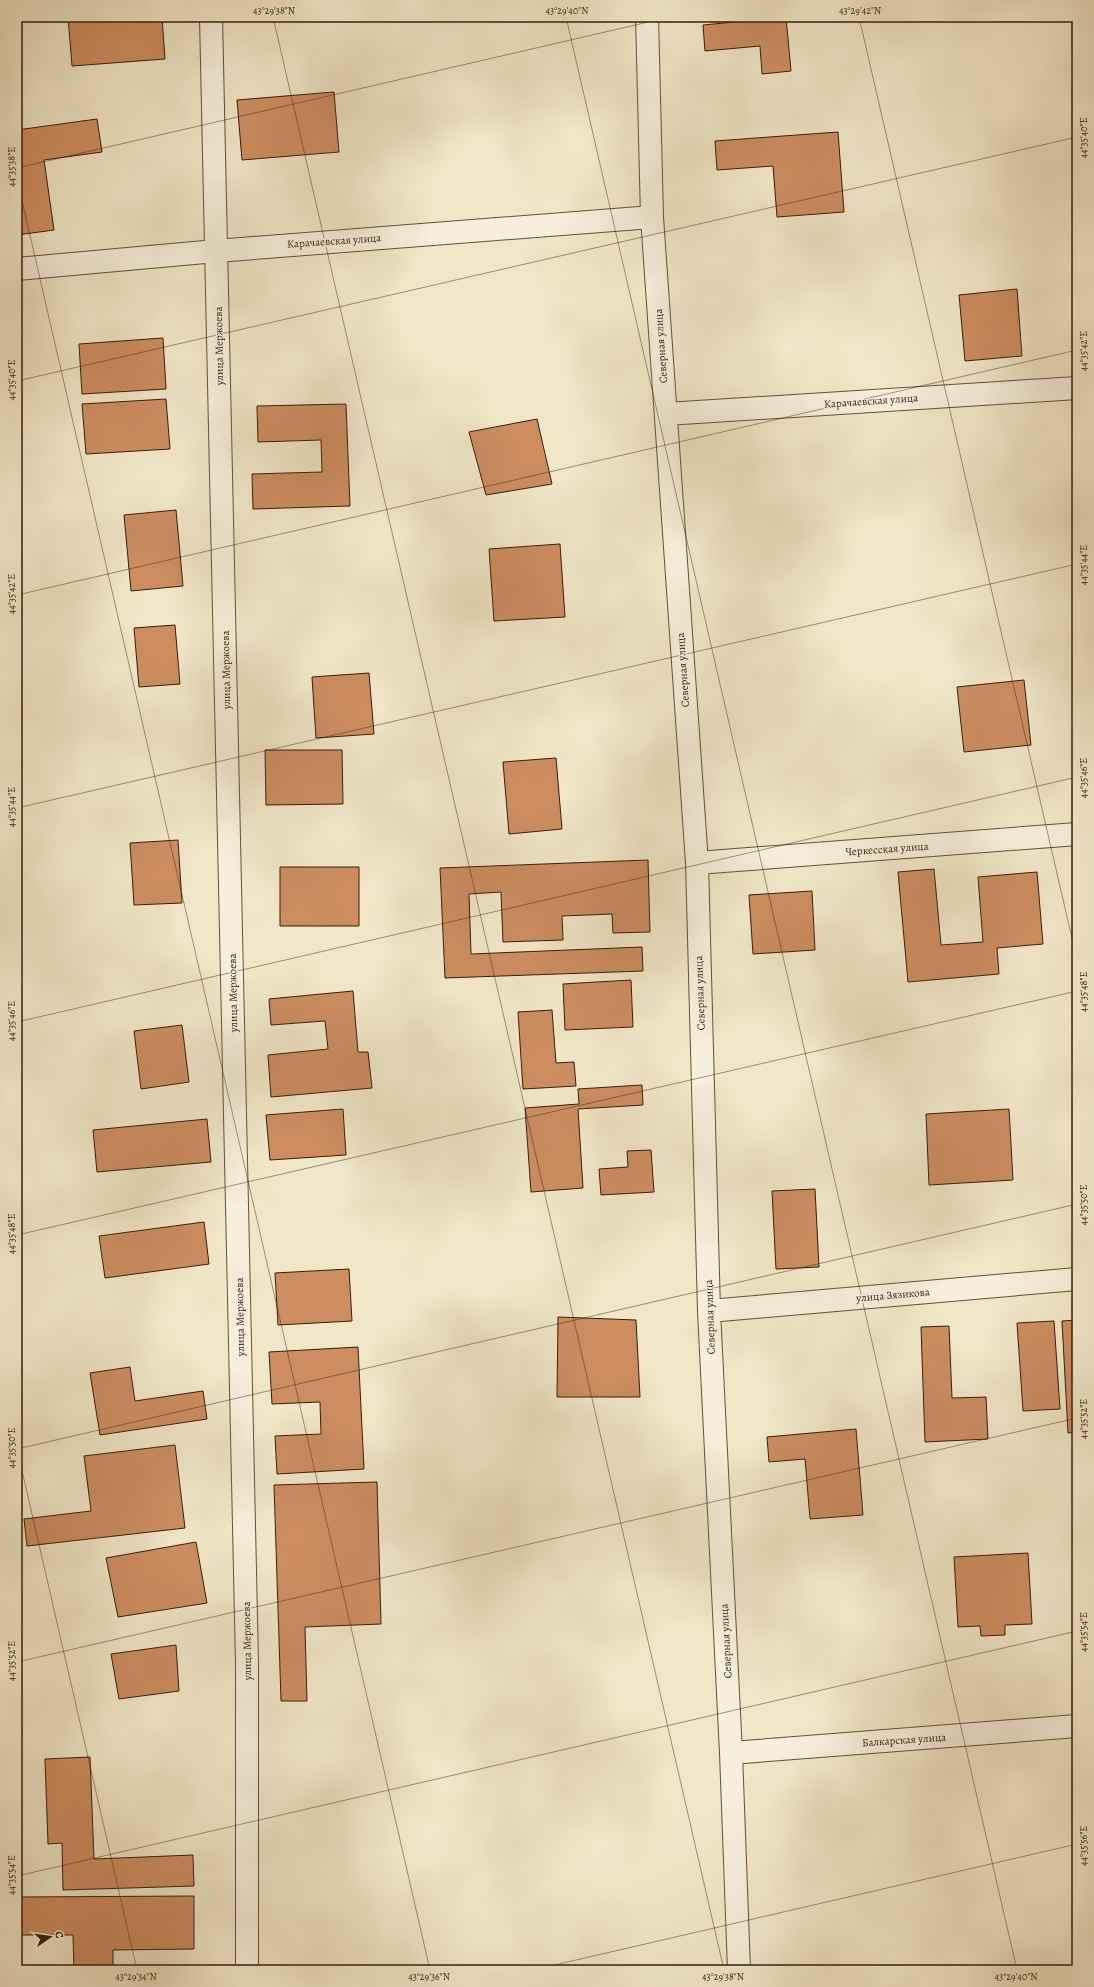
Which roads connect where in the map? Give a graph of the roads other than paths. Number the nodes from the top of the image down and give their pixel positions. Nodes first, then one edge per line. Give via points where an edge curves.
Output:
1 (211, 17) edge
2 (647, 17) edge
3 (652, 216) junction
4 (216, 251) junction
5 (17, 269) edge
6 (1077, 388) edge
7 (666, 414) junction
8 (1077, 834) edge
9 (697, 863) junction
10 (1077, 1279) edge
11 (710, 1312) junction
12 (1077, 1726) edge
13 (731, 1753) junction
14 (246, 1970) edge
15 (739, 1970) edge

1 - 4 street, улица Мержоева
2 - 3 street, Северная улица
3 - 4 street, Карачаевская улица
3 - 7 street, Северная улица
4 - 5 street, Карачаевская улица
4 - 14 street, улица Мержоева via 247,1655
6 - 7 street, Карачаевская улица
7 - 9 street, Северная улица
8 - 9 street, Черкесская улица
9 - 11 street, Северная улица
10 - 11 street, улица Зязикова
11 - 13 street, Северная улица
12 - 13 street, Балкарская улица
13 - 15 street, Северная улица

